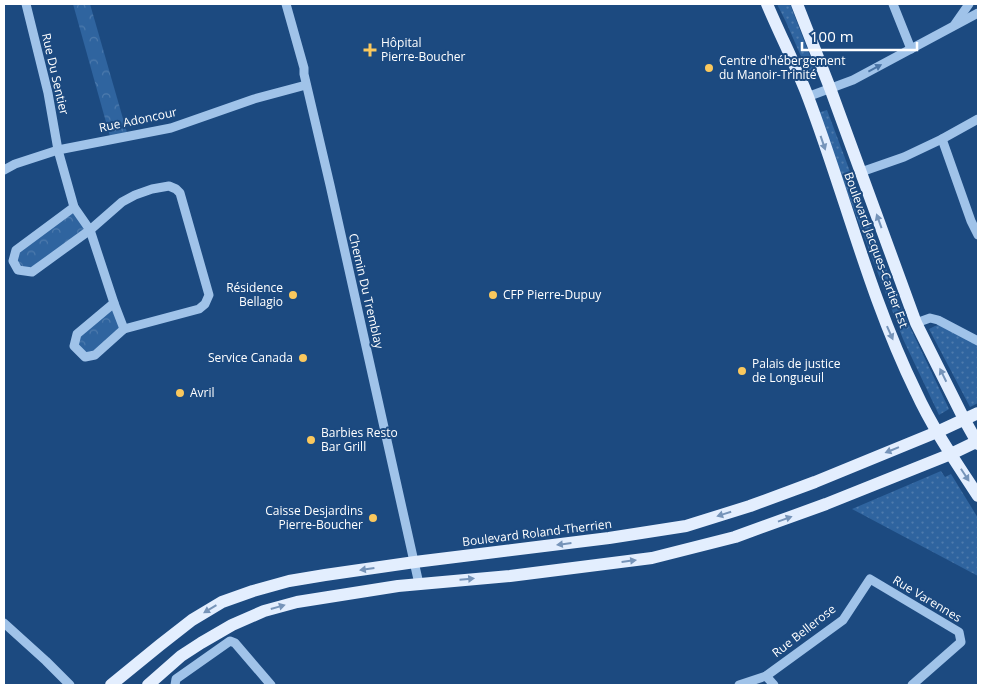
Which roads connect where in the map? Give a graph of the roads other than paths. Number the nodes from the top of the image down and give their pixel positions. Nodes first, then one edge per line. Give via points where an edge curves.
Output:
1 (26, 4) edge
2 (286, 4) edge
3 (767, 4) edge
4 (797, 4) edge
5 (893, 4) edge
6 (969, 4) edge
7 (978, 13) edge
8 (953, 27) junction
9 (911, 49) junction
10 (306, 85) junction
11 (830, 88) junction
12 (807, 96) junction
13 (978, 119) edge
14 (942, 139) junction
15 (58, 150) junction
16 (4, 170) edge
17 (861, 172) junction
18 (74, 207) junction
19 (974, 218) edge
20 (90, 230) junction
21 (978, 235) edge
22 (114, 304) junction
23 (916, 323) junction
24 (124, 329) junction
25 (978, 341) edge
26 (978, 413) edge
27 (964, 419) junction
28 (937, 432) junction
29 (978, 442) edge
30 (951, 454) junction
31 (978, 496) edge
32 (415, 562) junction
33 (870, 579) joint
34 (419, 584) junction
35 (4, 623) edge
36 (766, 676) junction
37 (70, 685) edge
38 (111, 685) edge
39 (148, 685) edge
40 (175, 685) edge
41 (271, 685) edge
42 (739, 685) edge
43 (774, 685) edge
44 (912, 685) edge

1 - 15 street, Rue Du Sentier
2 - 10 street, Chemin Du Tremblay
3 - 12 main road, Boulevard Jacques-Cartier Est
4 - 11 main road, Boulevard Jacques-Cartier Est
5 - 9 street
6 - 8 street
7 - 8 street
8 - 9 street
11 -> 9 street
10 - 15 street, Rue Adoncour via 171,128
10 - 32 street, Chemin Du Tremblay
11 - 12 street
11 - 17 main road, Boulevard Jacques-Cartier Est
12 -> 28 main road, Boulevard Jacques-Cartier Est via 884,319
13 - 14 street
14 - 17 street
14 - 19 street
15 - 16 street, Rue Adoncour
15 - 18 street, Rue Du Sentier
23 -> 17 main road, Boulevard Jacques-Cartier Est
18 - 20 street, Rue Du Sentier
18 - 20 street via 16,250 12,261 18,270 32,272
19 - 21 street
20 - 22 street, Rue Du Sentier
20 - 24 street via 122,202 152,188 169,186 180,193 209,295 199,308
22 - 24 street, Rue Du Sentier
22 - 24 street via 77,334 74,346 85,357 95,355
23 - 25 street via 930,318 938,320
27 -> 23 main road, Boulevard Jacques-Cartier Est
26 - 27 main road, Boulevard Roland-Therrien
27 - 28 main road, Boulevard Roland-Therrien
27 - 29 main road, Boulevard Jacques-Cartier Est
28 - 30 main road, Boulevard Jacques-Cartier Est
28 -> 32 main road, Boulevard Roland-Therrien via 815,482 686,526
29 - 30 main road
30 -> 31 main road, Boulevard Jacques-Cartier Est
34 -> 30 main road via 510,576 670,554 754,530
32 - 34 street, Chemin Du Tremblay
32 -> 38 main road, Boulevard Roland-Therrien via 289,580 222,602 192,620
33 - 36 street, Rue Bellerose via 843,620
33 - 44 street, Rue Varennes via 959,632 961,642
39 -> 34 main road via 201,642 264,611 298,602
35 - 37 street
36 - 42 street, Rue Bellerose
36 - 43 street
40 - 41 street via 176,679 230,641

